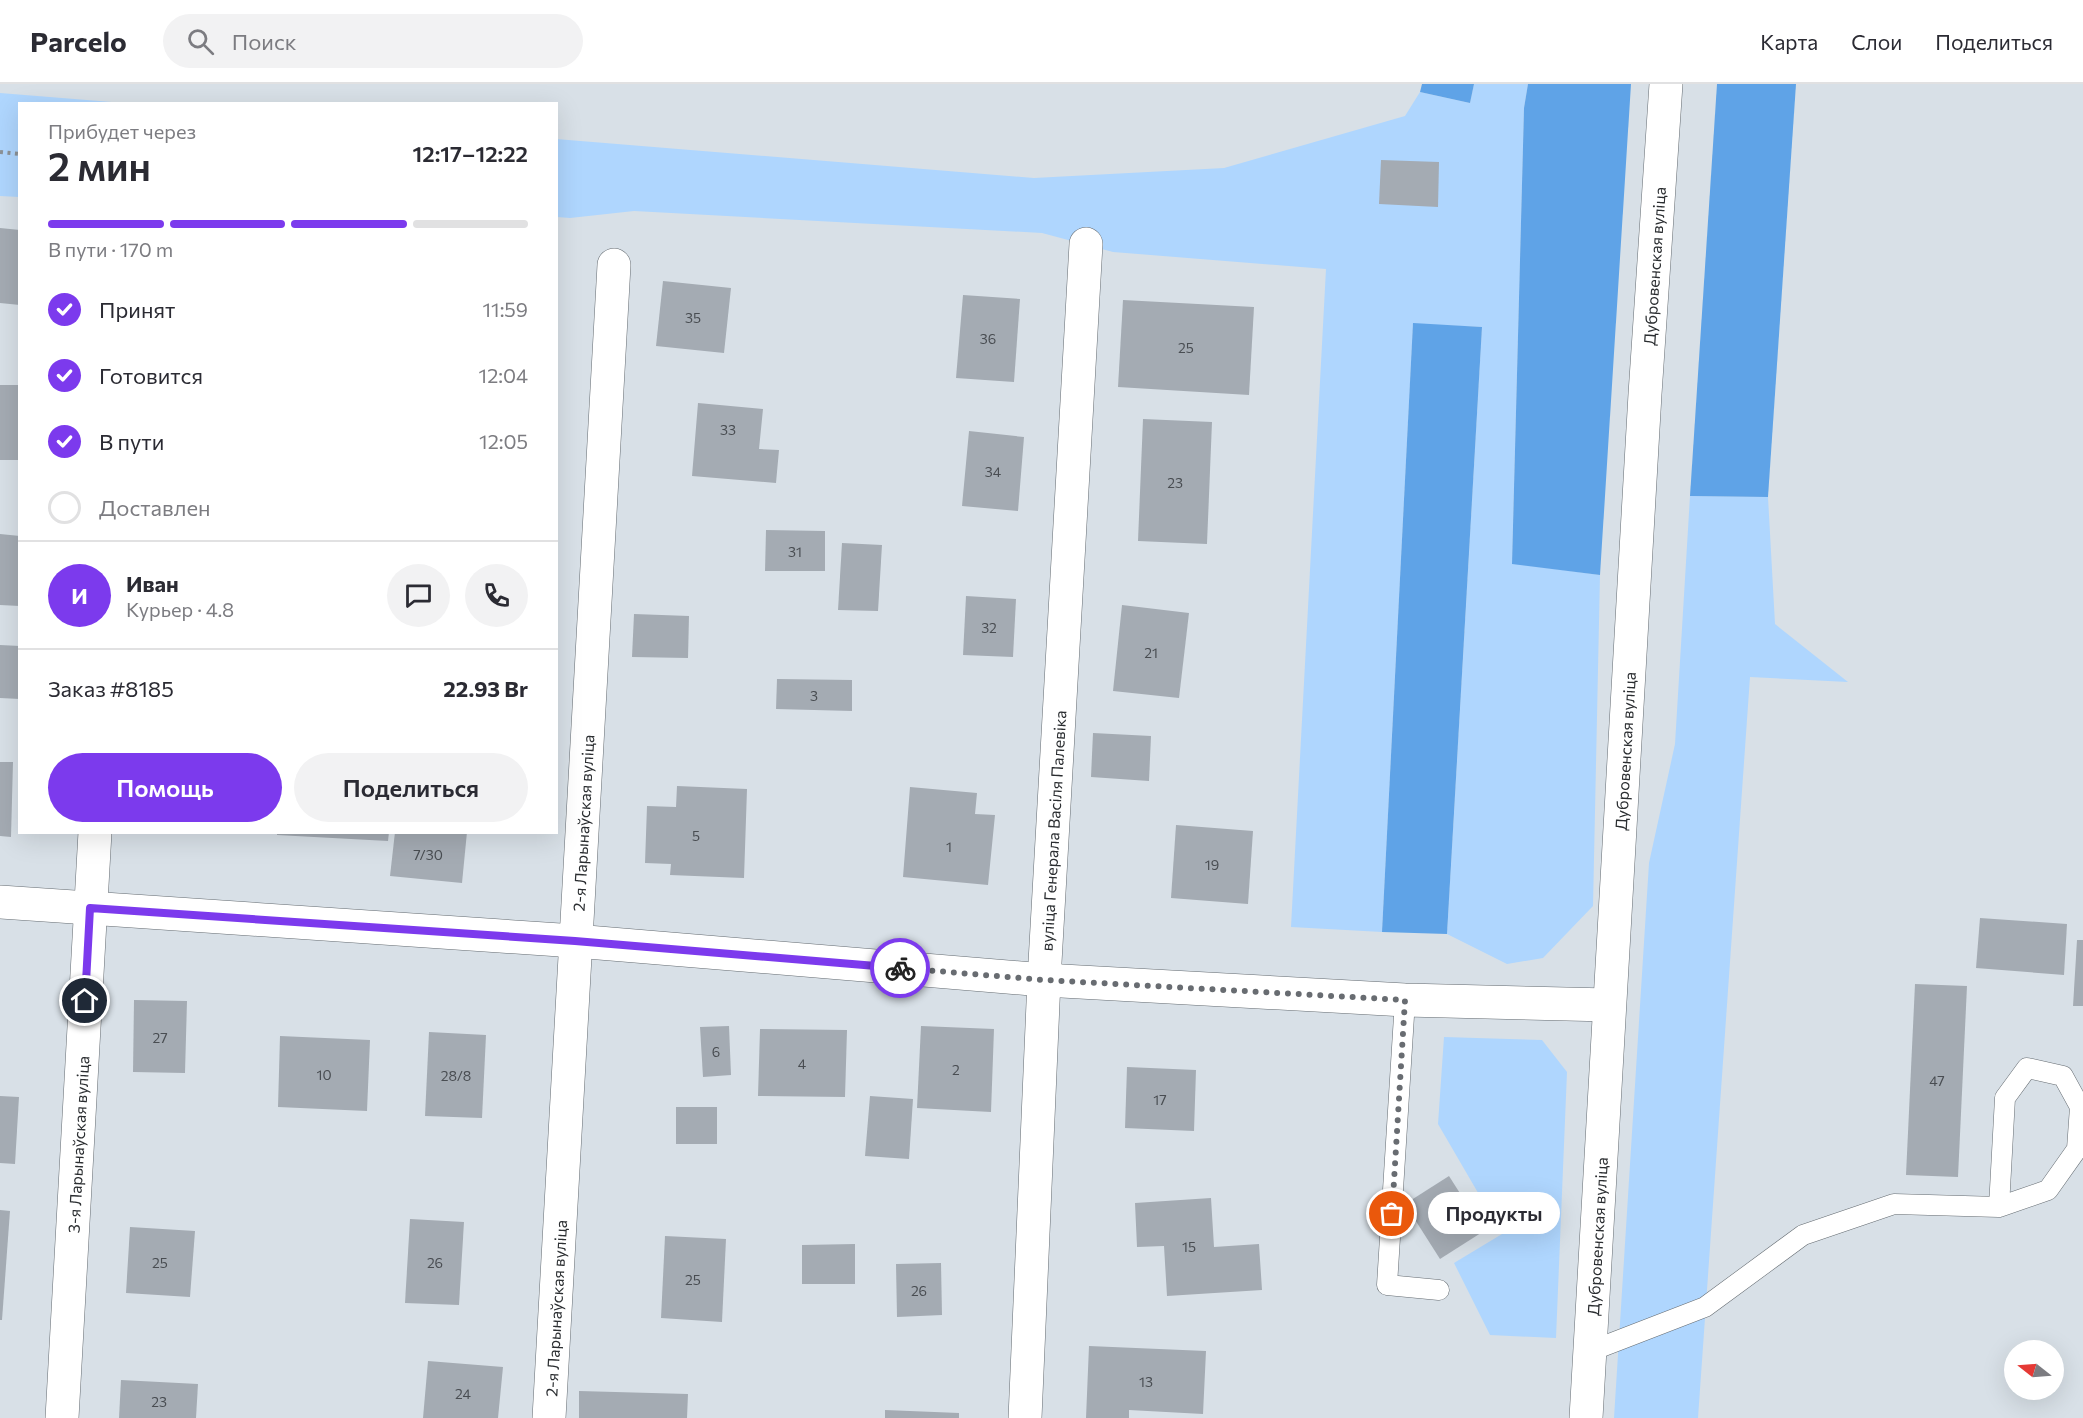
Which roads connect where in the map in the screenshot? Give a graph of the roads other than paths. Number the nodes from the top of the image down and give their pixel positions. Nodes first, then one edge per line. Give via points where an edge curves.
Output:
1 (1666, 84) edge
2 (1086, 244) dead end
3 (614, 265) dead end
4 (95, 834) edge
5 (0, 902) edge
6 (90, 908) junction
7 (575, 941) junction
8 (1044, 980) junction
9 (1405, 1000) junction
10 (1609, 1005) junction
11 (1999, 1207) junction
12 (1439, 1290) dead end
13 (1591, 1351) junction
14 (62, 1418) edge
15 (549, 1418) edge
16 (1025, 1418) edge
17 (1586, 1418) edge

1 - 10 street, Дубровенская вуліца
2 - 8 street, вуліца Генерала Васіля Палевіка
3 - 7 street, 2-я Ларынаўская вуліца
4 - 6 street, 3-я Ларынаўская вуліца
5 - 6 street
6 - 7 street
6 - 14 street, 3-я Ларынаўская вуліца
7 - 8 street
7 - 15 street, 2-я Ларынаўская вуліца
8 - 9 street
8 - 16 street, вуліца Генерала Васіля Палевіка
9 - 10 street
9 - 12 lane via 1388,1285
10 - 13 street, Дубровенская вуліца
11 - 11 lane via 2048,1190 2077,1149 2080,1107 2063,1076 2027,1068 2005,1098
11 - 13 lane via 1894,1204 1803,1235 1705,1307
13 - 17 street, Дубровенская вуліца

